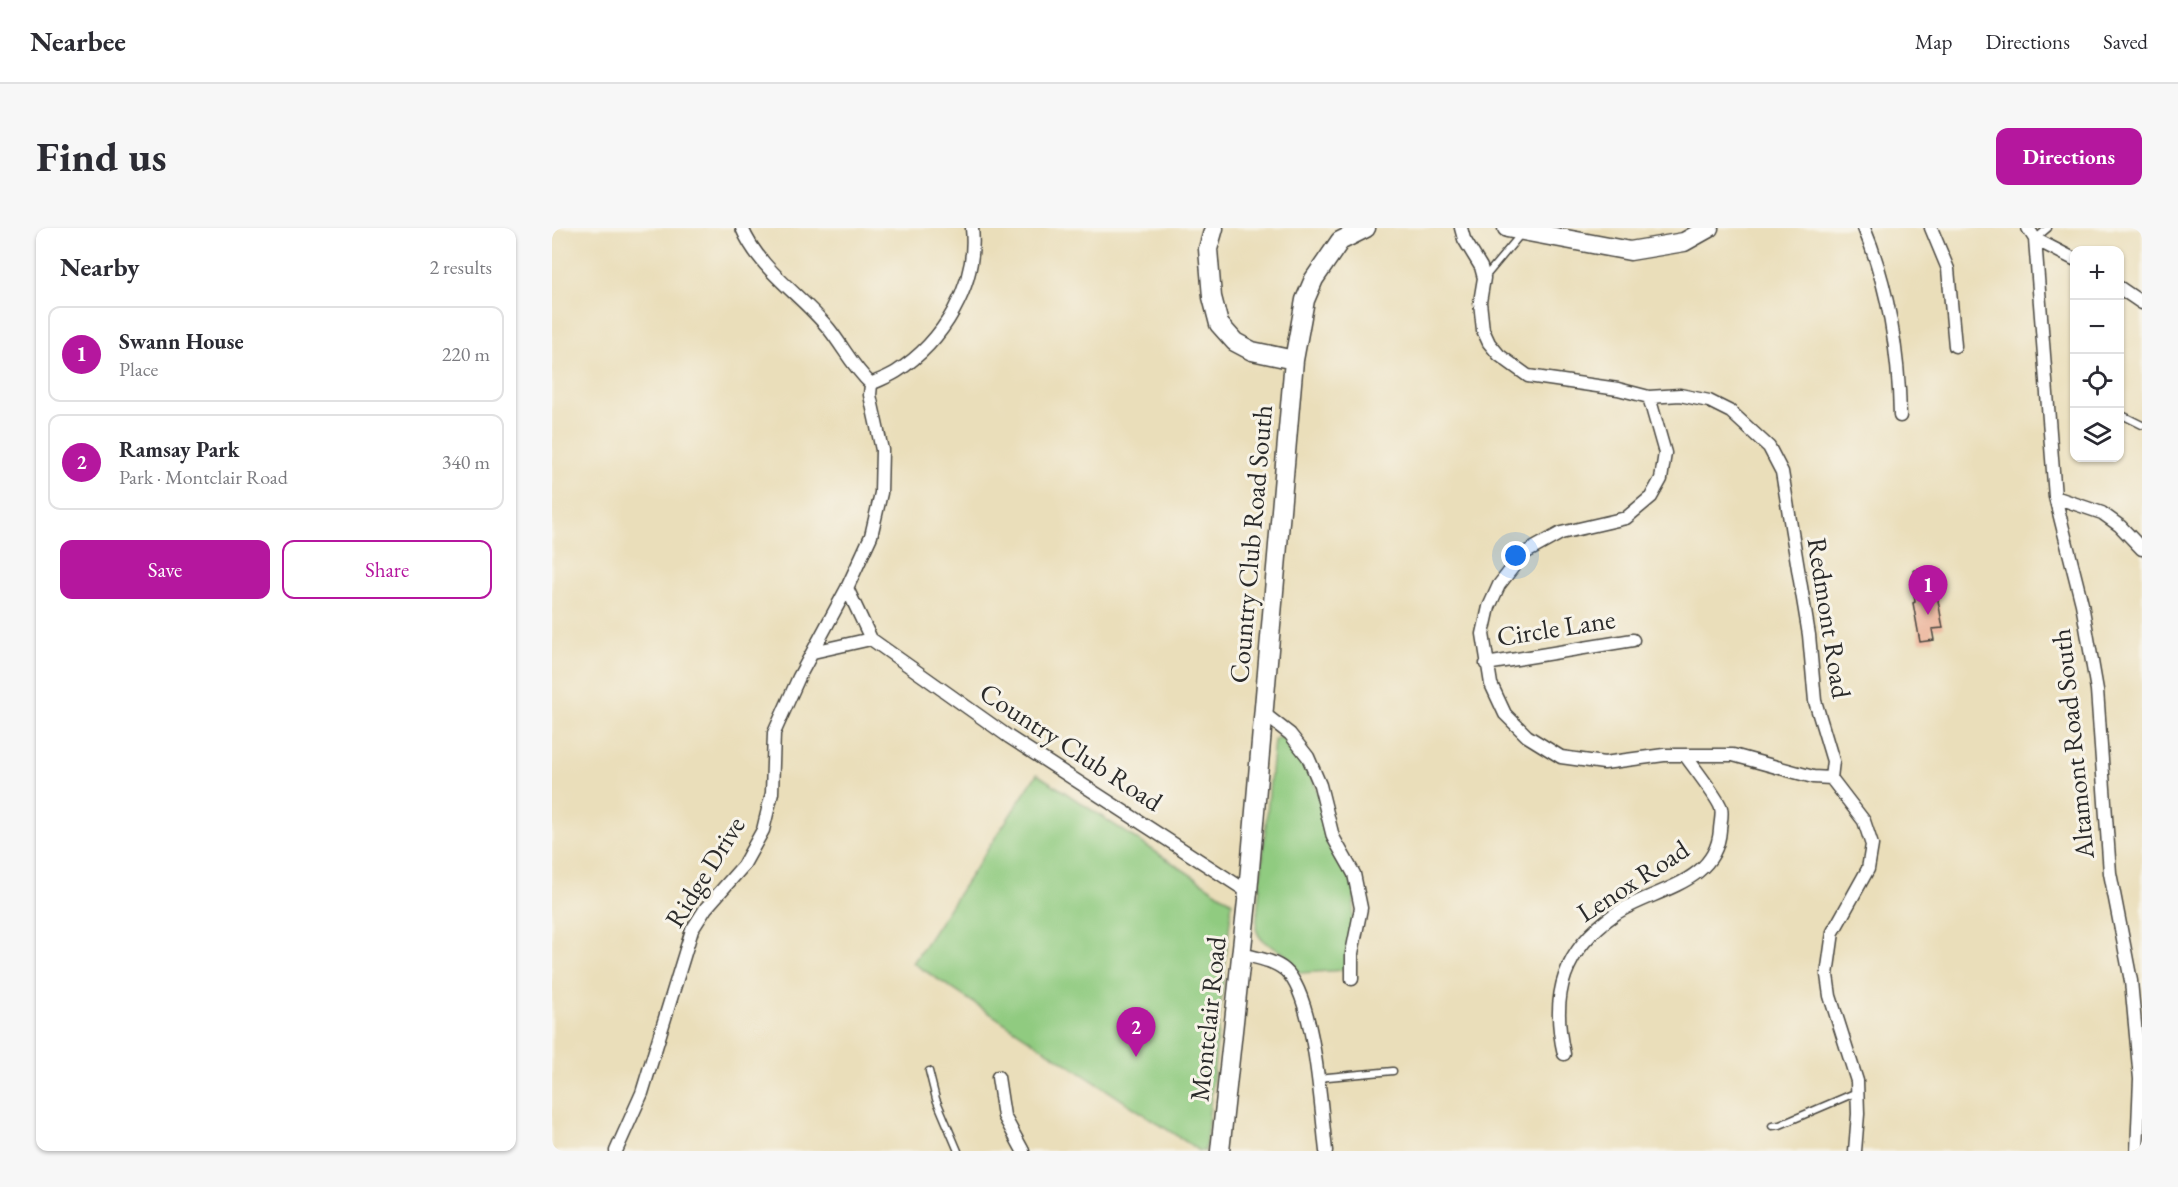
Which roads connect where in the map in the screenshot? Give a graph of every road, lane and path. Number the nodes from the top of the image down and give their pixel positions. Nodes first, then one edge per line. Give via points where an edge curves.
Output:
1 (742, 228) edge
2 (972, 228) edge
3 (1214, 228) edge
4 (1366, 228) edge
5 (1461, 228) edge
6 (1709, 228) edge
7 (1864, 228) edge
8 (1931, 228) edge
9 (2028, 228) edge
10 (2048, 228) edge
11 (1515, 230) edge
12 (2036, 239) junction
13 (2070, 257) edge
14 (1484, 278) junction
15 (2124, 291) edge
16 (2142, 303) edge
17 (1955, 346) dead end
18 (1294, 360) junction
19 (871, 384) junction
20 (1649, 397) junction
21 (1900, 416) dead end
22 (2124, 416) edge
23 (2142, 425) edge
24 (2055, 497) junction
25 (2142, 549) edge
26 (847, 588) junction
27 (871, 639) junction
28 (1633, 640) dead end
29 (813, 652) junction
30 (1486, 664) junction
31 (1263, 713) junction
32 (1685, 755) junction
33 (1832, 778) junction
34 (1248, 892) junction
35 (1242, 954) junction
36 (1352, 979) dead end
37 (1564, 1054) dead end
38 (929, 1071) dead end
39 (1393, 1071) dead end
40 (998, 1077) dead end
41 (1317, 1078) junction
42 (2141, 1079) edge
43 (1857, 1092) junction
44 (1772, 1126) dead end
45 (616, 1151) edge
46 (958, 1151) edge
47 (1023, 1151) edge
48 (1220, 1151) edge
49 (1326, 1151) edge
50 (1855, 1151) edge
51 (2137, 1151) edge

1 - 19 street via 771,272 829,328 856,370
2 - 19 street via 970,272 957,308 927,347 896,372
3 - 18 main road via 1208,249 1212,297 1219,324 1235,342 1252,351
4 - 18 main road, Country Club Road South via 1340,241 1314,279 1305,300
5 - 14 street
6 - 11 main road via 1684,242 1630,251
7 - 21 street via 1890,313
8 - 17 street via 1948,269
9 - 12 street
10 - 12 lane
11 - 14 lane
12 - 13 street
12 - 24 street, Altamont Road South
14 - 20 street, Redmont Road via 1480,302 1488,343 1528,376 1618,388
15 - 16 street
18 - 31 main road, Country Club Road South
19 - 26 street, Ridge Drive via 882,450 881,493 871,536
20 - 30 street via 1665,453 1661,479 1652,497 1626,518 1561,533 1523,554 1499,585 1489,607 1483,634
20 - 33 street, Redmont Road via 1680,395 1709,401 1731,412 1769,447 1782,472 1809,634 1815,701 1833,761
22 - 23 lane
24 - 25 street via 2102,513
24 - 42 street, Altamont Road South via 2082,604 2097,690 2109,873 2131,981
26 - 27 street, Country Club Road
26 - 29 street, Ridge Drive
27 - 29 street
27 - 34 street, Country Club Road via 1009,737
28 - 30 street, Circle Lane
29 - 45 street, Ridge Drive via 774,733 772,793 763,830 743,866 692,930 642,1093
30 - 32 street via 1505,714 1527,736 1561,757 1604,763
31 - 34 main road, Country Club Road South
31 - 36 street via 1290,734 1308,757 1334,837 1354,874 1361,908 1352,953
32 - 33 street via 1732,755 1814,777
32 - 37 street, Lenox Road via 1721,808 1719,843 1694,876 1616,914 1582,943 1567,969 1559,998 1559,1033
33 - 43 street via 1864,821 1872,845 1868,869 1833,932 1827,975
34 - 35 main road, Montclair Road
35 - 41 street via 1271,961 1285,970 1297,987 1311,1032
35 - 48 main road, Montclair Road
38 - 46 lane
39 - 41 lane
40 - 47 street via 1004,1116
41 - 49 street
42 - 51 street, Altamont Road South
43 - 44 lane
43 - 50 street

